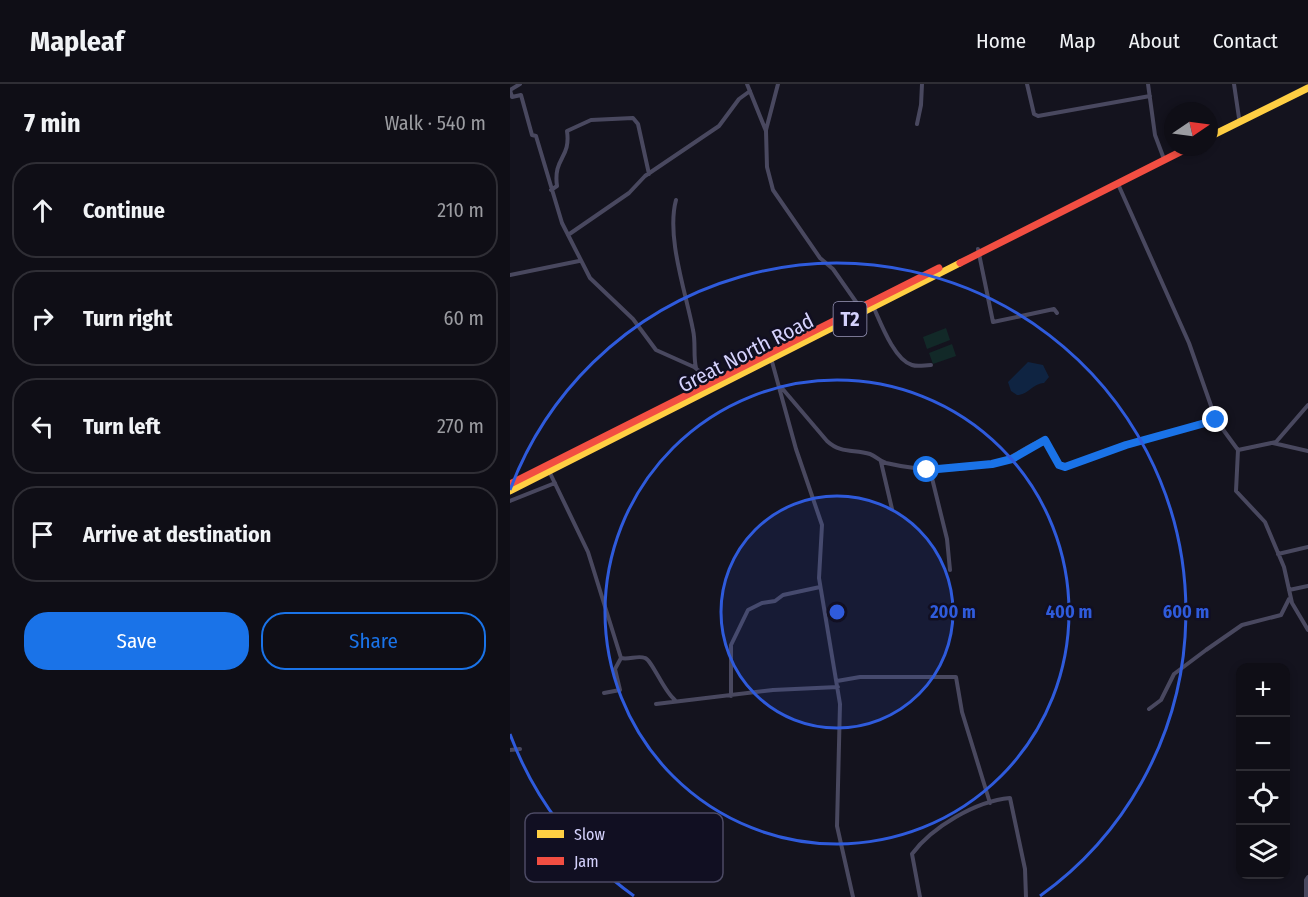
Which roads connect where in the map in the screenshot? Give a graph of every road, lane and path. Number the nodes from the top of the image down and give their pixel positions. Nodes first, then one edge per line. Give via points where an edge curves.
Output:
1 (520, 84) edge
2 (747, 84) edge
3 (778, 84) edge
4 (922, 84) edge
5 (1027, 84) edge
6 (1148, 84) edge
7 (1234, 84) edge
8 (1307, 86) edge
9 (510, 90) edge
10 (750, 91) junction
11 (1149, 96) junction
12 (1239, 118) junction
13 (917, 124) dead end
14 (1218, 130) edge
15 (1218, 130) edge
16 (766, 131) junction
17 (1167, 156) edge
18 (1169, 156) edge
19 (1164, 158) junction
20 (649, 174) junction
21 (1118, 182) junction
22 (551, 190) junction
23 (676, 200) dead end
24 (568, 235) junction
25 (979, 251) junction
26 (580, 261) junction
27 (510, 275) edge
28 (872, 304) junction
29 (862, 310) junction
30 (1057, 314) dead end
31 (770, 356) junction
32 (931, 365) dead end
33 (696, 368) junction
34 (714, 384) junction
35 (780, 386) junction
36 (1308, 405) edge
37 (1216, 420) junction
38 (1273, 443) junction
39 (1238, 450) junction
40 (1308, 451) edge
41 (881, 461) junction
42 (548, 468) junction
43 (930, 470) junction
44 (555, 483) junction
45 (510, 484) edge
46 (510, 491) edge
47 (510, 501) edge
48 (892, 509) dead end
49 (1308, 547) edge
50 (1278, 554) junction
51 (950, 570) dead end
52 (1308, 586) edge
53 (820, 587) junction
54 (1289, 593) junction
55 (1308, 630) edge
56 (621, 658) junction
57 (837, 681) junction
58 (838, 687) junction
59 (604, 693) dead end
60 (731, 696) junction
61 (676, 701) junction
62 (656, 704) dead end
63 (1149, 709) dead end
64 (520, 749) dead end
65 (510, 750) edge
66 (990, 803) junction
67 (1307, 879) edge
68 (853, 897) edge
69 (920, 897) edge
70 (1026, 897) edge
71 (1306, 897) edge

1 - 9 street
2 - 10 street
3 - 16 street
4 - 13 street
5 - 11 street via 1034,114 1038,116
6 - 11 street
7 - 12 street
8 - 12 highway
8 - 15 highway
9 - 22 street via 512,97 521,95
10 - 16 street
10 - 20 street via 719,126
11 - 19 street via 1157,144
12 - 14 highway
16 - 29 street via 767,167 773,190
17 - 19 highway, Great North Road / T2
18 - 19 highway, Great North Road / T2
19 - 21 highway, Great North Road / T2
20 - 22 street via 633,118 591,120 567,130 569,146 556,168 557,186
20 - 24 street via 629,193
21 - 25 highway, Great North Road / T2
21 - 37 street via 1189,343
22 - 24 street
23 - 33 street via 674,226
24 - 26 street
25 - 28 highway, Great North Road / T2
25 - 30 street via 993,322 1054,309
26 - 27 street
26 - 33 street via 593,282 633,319 653,347
28 - 29 highway, Great North Road / T2
28 - 32 street via 890,343 905,361 913,366
29 - 31 highway, Great North Road / T2
31 - 34 highway, Great North Road / T2
31 - 35 street
33 - 34 street
34 - 42 highway, Great North Road / T2
35 - 41 street via 830,444 846,452 870,454
35 - 53 street via 794,444 822,525
36 - 38 street
37 - 39 street
37 - 43 street via 1134,442 1065,467 1059,465 1045,440 1012,459
38 - 39 street
38 - 40 street
39 - 50 street via 1236,489 1261,516
41 - 43 street
41 - 48 street
42 - 44 street
42 - 45 highway, Great North Road / T2
42 - 46 highway, Great North Road / T2
43 - 51 street via 947,539
44 - 47 street
44 - 56 street via 588,552
49 - 50 street
50 - 54 street
52 - 54 street
53 - 57 street
53 - 60 street via 783,595 748,610 731,645
54 - 55 street
54 - 63 street via 1287,608 1281,615 1239,627 1174,674 1161,700
56 - 59 street via 615,669 620,690
56 - 61 street via 644,657 650,661 664,689
57 - 58 street
57 - 66 street via 860,677 956,677 962,712
58 - 60 street
58 - 68 street via 837,826
60 - 61 street
61 - 62 street
64 - 65 street
66 - 69 street via 932,830 912,854
66 - 70 street via 1010,798 1025,869
67 - 71 street

